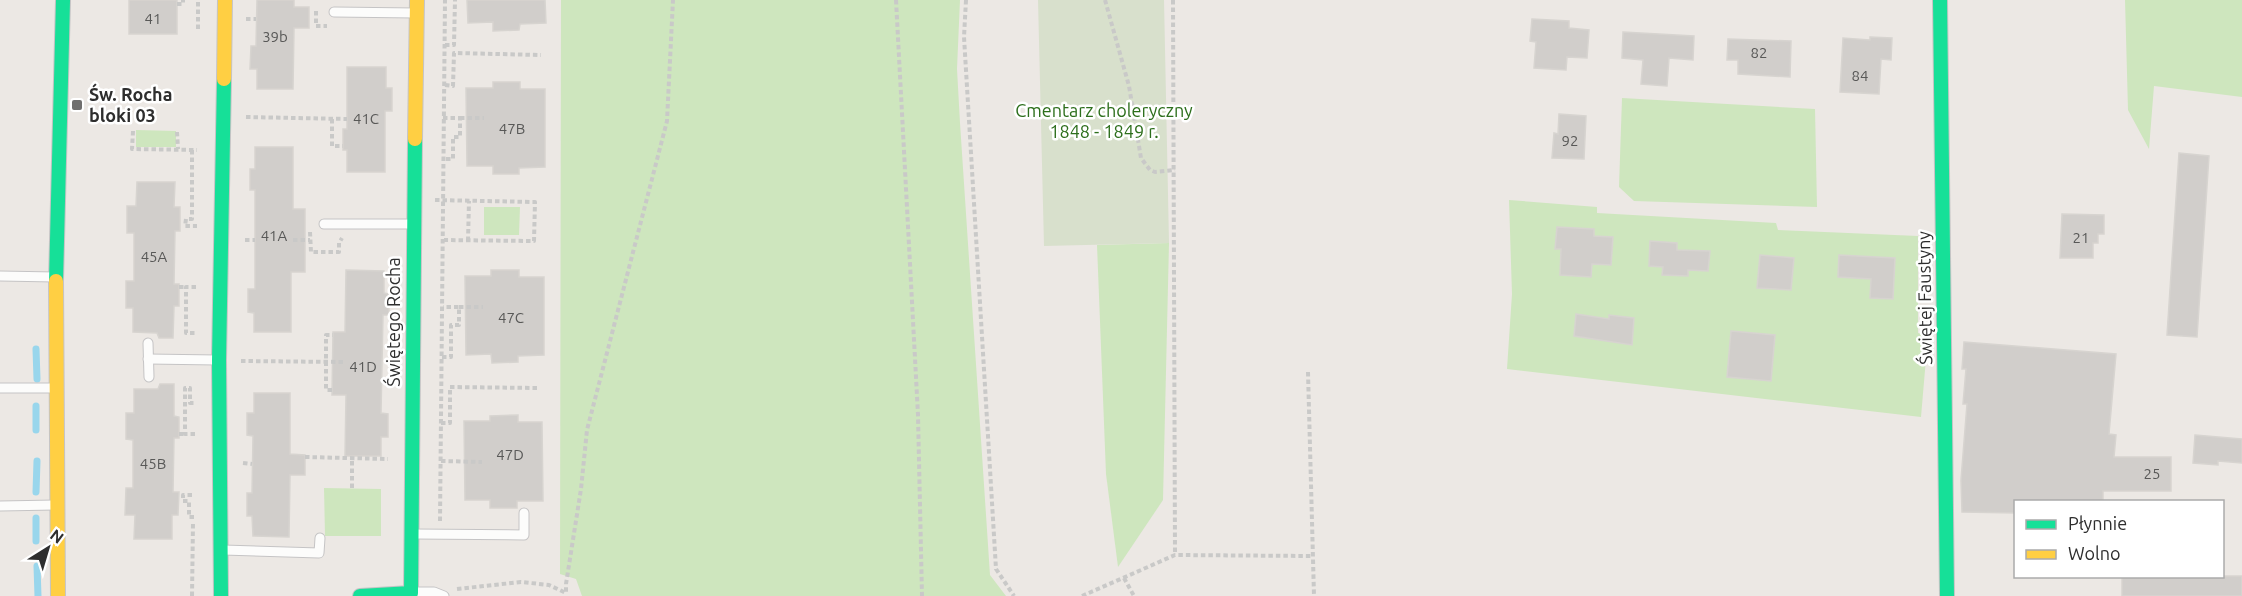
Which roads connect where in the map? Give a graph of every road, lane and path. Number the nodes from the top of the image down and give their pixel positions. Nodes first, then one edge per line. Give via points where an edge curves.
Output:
1 (63, 0) edge
2 (183, 0) edge
3 (225, 0) edge
4 (445, 0) edge
5 (455, 0) edge
6 (673, 0) edge
7 (896, 0) edge
8 (966, 0) edge
9 (1105, 0) edge
10 (1173, 0) edge
11 (1940, 0) edge
12 (177, 4) dead end
13 (417, 7) edge
14 (316, 11) dead end
15 (334, 12) dead end
16 (338, 26) dead end
17 (445, 45) junction
18 (454, 45) junction
19 (454, 53) junction
20 (541, 55) dead end
21 (445, 86) junction
22 (333, 118) dead end
23 (448, 118) dead end
24 (460, 118) junction
25 (484, 118) dead end
26 (133, 131) dead end
27 (177, 132) dead end
28 (343, 146) dead end
29 (178, 149) junction
30 (444, 159) junction
31 (1175, 170) junction
32 (413, 200) junction
33 (444, 200) junction
34 (469, 201) junction
35 (324, 224) dead end
36 (413, 224) junction
37 (196, 226) dead end
38 (310, 230) dead end
39 (348, 236) dead end
40 (293, 240) dead end
41 (310, 240) junction
42 (413, 240) junction
43 (444, 240) junction
44 (468, 241) junction
45 (0, 276) edge
46 (56, 276) junction
47 (179, 287) dead end
48 (186, 287) junction
49 (196, 287) dead end
50 (443, 307) junction
51 (459, 307) junction
52 (483, 307) dead end
53 (196, 333) dead end
54 (333, 335) dead end
55 (148, 343) dead end
56 (442, 357) junction
57 (148, 359) junction
58 (219, 360) junction
59 (326, 362) junction
60 (344, 362) dead end
61 (1308, 372) dead end
62 (149, 377) dead end
63 (442, 387) junction
64 (450, 387) junction
65 (0, 388) edge
66 (56, 388) junction
67 (538, 388) dead end
68 (332, 390) dead end
69 (196, 403) dead end
70 (441, 423) junction
71 (179, 434) dead end
72 (185, 434) junction
73 (195, 434) dead end
74 (352, 458) dead end
75 (352, 488) dead end
76 (194, 495) dead end
77 (56, 505) junction
78 (0, 506) edge
79 (524, 513) dead end
80 (194, 517) dead end
81 (412, 528) junction
82 (320, 538) dead end
83 (221, 550) junction
84 (1175, 555) junction
85 (1312, 556) junction
86 (1124, 578) junction
87 (434, 591) junction
88 (411, 592) junction
89 (566, 595) edge
90 (58, 596) edge
91 (221, 596) edge
92 (360, 596) edge
93 (444, 596) edge
94 (922, 596) edge
95 (1014, 596) edge
96 (1082, 596) edge
97 (1134, 596) edge
98 (1314, 596) edge
99 (1947, 596) edge

1 - 46 street
2 - 12 path via 183,4
3 - 58 street
4 - 17 path
5 - 18 path
6 - 89 path via 667,121 587,430
7 - 94 path via 918,415
8 - 95 path via 964,49 996,569
9 - 31 path via 1129,86 1142,158 1155,172
10 - 31 path
11 - 99 street, Świętej Faustyny
13 - 15 lane
13 - 32 street, Świętego Rocha
14 - 16 path via 316,26
17 - 18 path
17 - 21 path
18 - 19 path
19 - 20 path
19 - 21 path via 453,86
21 - 30 path
22 - 28 path via 332,146
23 - 24 path
24 - 25 path
24 - 30 path via 460,137 453,136 453,159
26 - 29 path via 132,149
27 - 29 path
29 - 37 path via 194,150 192,219 186,219 183,226
30 - 33 path
31 - 84 path
32 - 33 path
32 - 36 street, Świętego Rocha
33 - 34 path
33 - 43 path
34 - 44 path
34 - 44 path via 535,202 534,241
35 - 36 lane
36 - 42 street, Świętego Rocha
38 - 41 path
39 - 41 path via 340,240 339,252 311,252
40 - 41 path
42 - 43 path
42 - 81 street, Świętego Rocha
43 - 44 path
43 - 50 path
45 - 46 lane
46 - 66 street
47 - 48 path
48 - 49 path
48 - 53 path via 186,333
50 - 51 path
50 - 56 path
51 - 52 path
51 - 56 path via 459,325 451,325 451,357
54 - 59 path via 326,335
55 - 57 lane
56 - 63 path
57 - 58 lane
57 - 62 lane
58 - 59 path
58 - 83 street
59 - 60 path
59 - 68 path via 326,390
61 - 85 path
63 - 64 path
63 - 70 path
64 - 67 path
64 - 70 path via 450,423
65 - 66 lane
66 - 77 street
69 - 72 path via 190,403 190,388 185,388
70 - 81 path via 440,523
71 - 72 path
72 - 73 path
74 - 75 path
76 - 80 path via 181,495 183,501 189,501 189,517
77 - 78 lane
77 - 90 street
79 - 81 lane via 524,535
81 - 88 street, Świętego Rocha
82 - 83 lane via 319,553
83 - 91 street
84 - 85 path
84 - 86 path
85 - 98 path
86 - 96 path
86 - 97 path
87 - 88 lane
87 - 89 path via 521,582 549,585
87 - 93 lane
88 - 92 street

